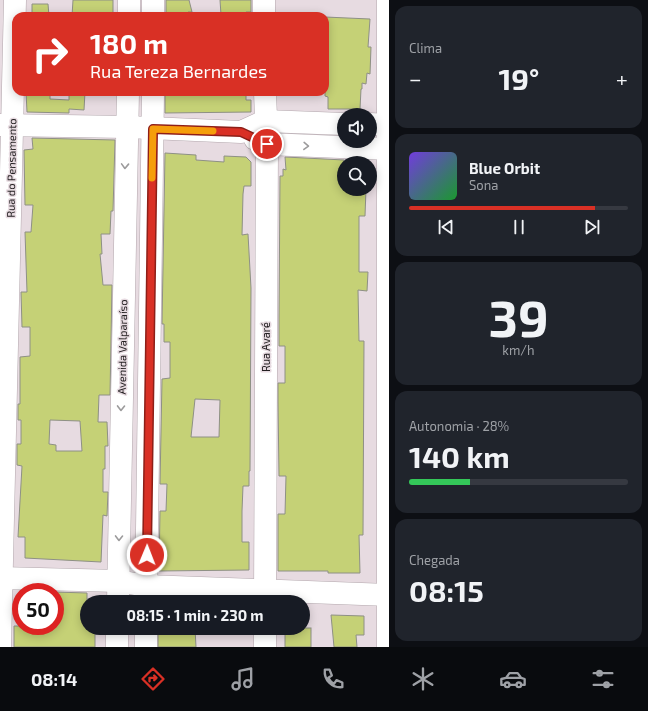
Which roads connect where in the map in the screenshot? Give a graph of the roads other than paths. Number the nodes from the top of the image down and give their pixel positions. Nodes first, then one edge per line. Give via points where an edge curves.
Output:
1 (15, 0) edge
2 (129, 0) edge
3 (153, 0) edge
4 (264, 0) edge
5 (388, 0) edge
6 (14, 12) edge
7 (129, 12) edge
8 (153, 12) edge
9 (264, 12) edge
10 (12, 42) edge
11 (128, 96) edge
12 (153, 96) edge
13 (265, 96) edge
14 (265, 121) junction
15 (337, 124) edge
16 (377, 124) edge
17 (6, 125) edge
18 (389, 125) edge
19 (127, 127) junction
20 (153, 129) junction
21 (241, 132) junction
22 (267, 144) junction
23 (389, 149) edge
24 (1, 578) edge
25 (118, 581) junction
26 (146, 594) edge
27 (118, 595) edge
28 (206, 595) edge
29 (265, 595) edge
30 (388, 595) edge
31 (310, 596) edge
32 (118, 635) edge
33 (146, 635) edge
34 (265, 635) edge
35 (0, 647) edge
36 (117, 647) edge
37 (146, 647) edge
38 (265, 647) edge
39 (388, 647) edge

1 - 6 street, Rua do Pensamento
2 - 7 street
3 - 8 street
4 - 9 street
5 - 18 street
10 - 17 street, Rua do Pensamento
11 - 19 street, Avenida Valparaíso
12 - 20 street
13 - 14 street, Rua Avaré
14 - 15 street
14 - 21 street
14 - 22 street, Rua Avaré
16 - 18 street
17 - 19 street
17 - 24 street, Rua do Pensamento
18 - 23 street
19 - 20 street
19 -> 25 street, Avenida Valparaíso
20 - 21 street
20 - 26 street
21 - 22 street
22 -> 23 street
22 - 29 street, Rua Avaré
23 - 30 street
24 - 25 street
24 - 35 street, Rua do Pensamento
25 - 26 street
25 - 27 street, Avenida Valparaíso
26 - 28 street
30 - 31 street
30 - 39 street
32 - 36 street
33 - 37 street
34 - 38 street

